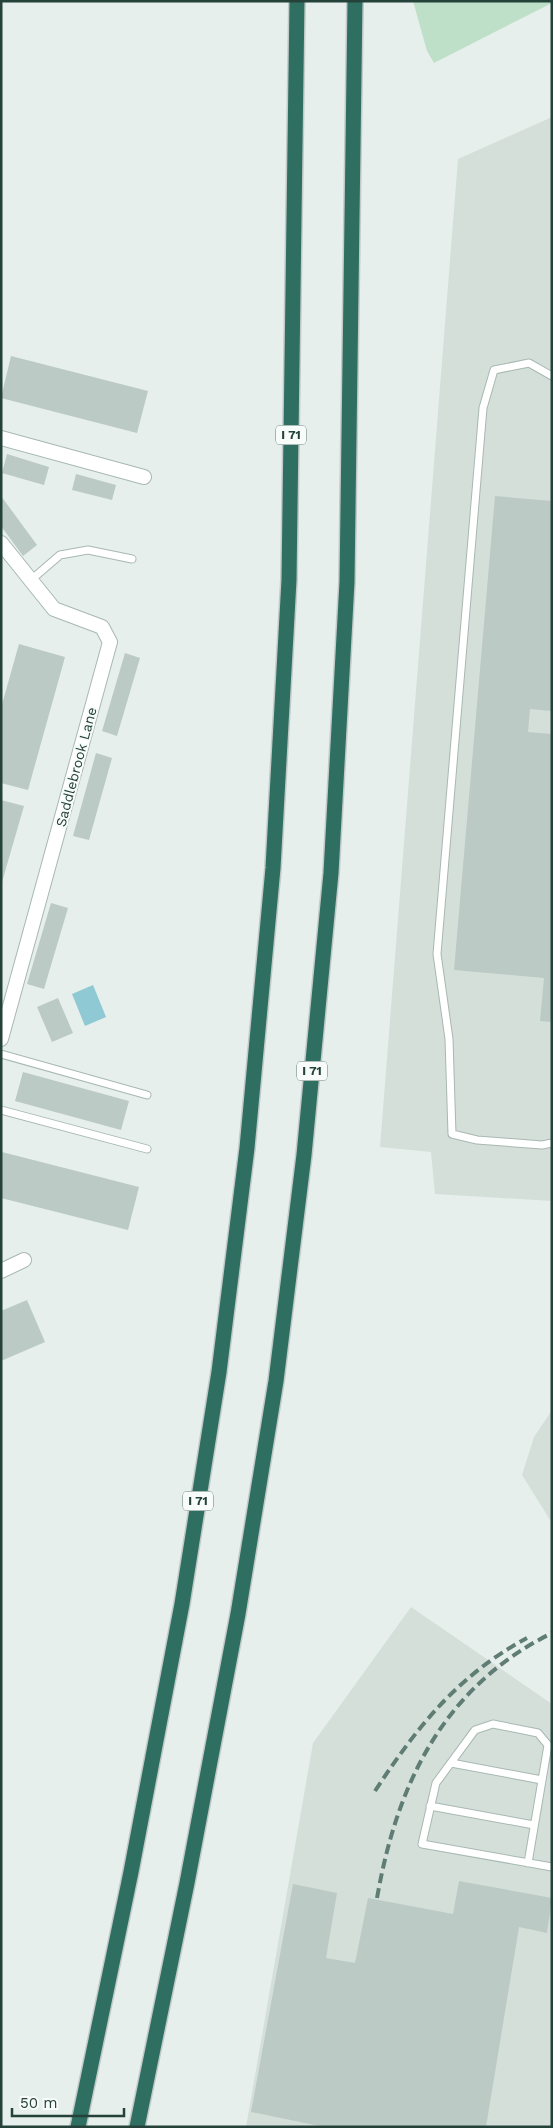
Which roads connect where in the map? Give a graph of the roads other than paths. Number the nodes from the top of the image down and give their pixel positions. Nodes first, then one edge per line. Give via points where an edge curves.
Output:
1 (297, 1) edge
2 (355, 1) edge
3 (552, 376) edge
4 (1, 438) edge
5 (144, 477) dead end
6 (1, 543) edge
7 (132, 559) dead end
8 (30, 580) junction
9 (1, 1040) edge
10 (1, 1054) edge
11 (147, 1095) dead end
12 (1, 1110) edge
13 (552, 1143) edge
14 (147, 1149) dead end
15 (24, 1260) dead end
16 (1, 1271) edge
17 (450, 1763) junction
18 (542, 1780) junction
19 (430, 1806) junction
20 (534, 1825) junction
21 (528, 1863) junction
22 (552, 1867) edge
23 (78, 2127) edge
24 (137, 2127) edge

1 - 23 highway, I 71 via 289,580 273,868 247,1148 219,1372 182,1604
2 - 24 highway, I 71 via 347,582 331,873 304,1155 276,1381 238,1614 188,1883
3 - 13 lane via 529,363 494,370 483,408 437,954 449,1040 452,1134 477,1140
4 - 5 street
6 - 8 street, Saddlebrook Lane
7 - 8 lane via 88,550 60,555
8 - 9 street, Saddlebrook Lane via 54,609 102,627 110,642
10 - 11 lane
12 - 14 lane
15 - 16 street
17 - 18 lane
17 - 18 lane via 475,1730 493,1724 538,1733 548,1745
17 - 19 lane via 436,1783
18 - 20 lane
19 - 20 lane
19 - 21 lane via 422,1844
20 - 21 lane
21 - 22 lane

